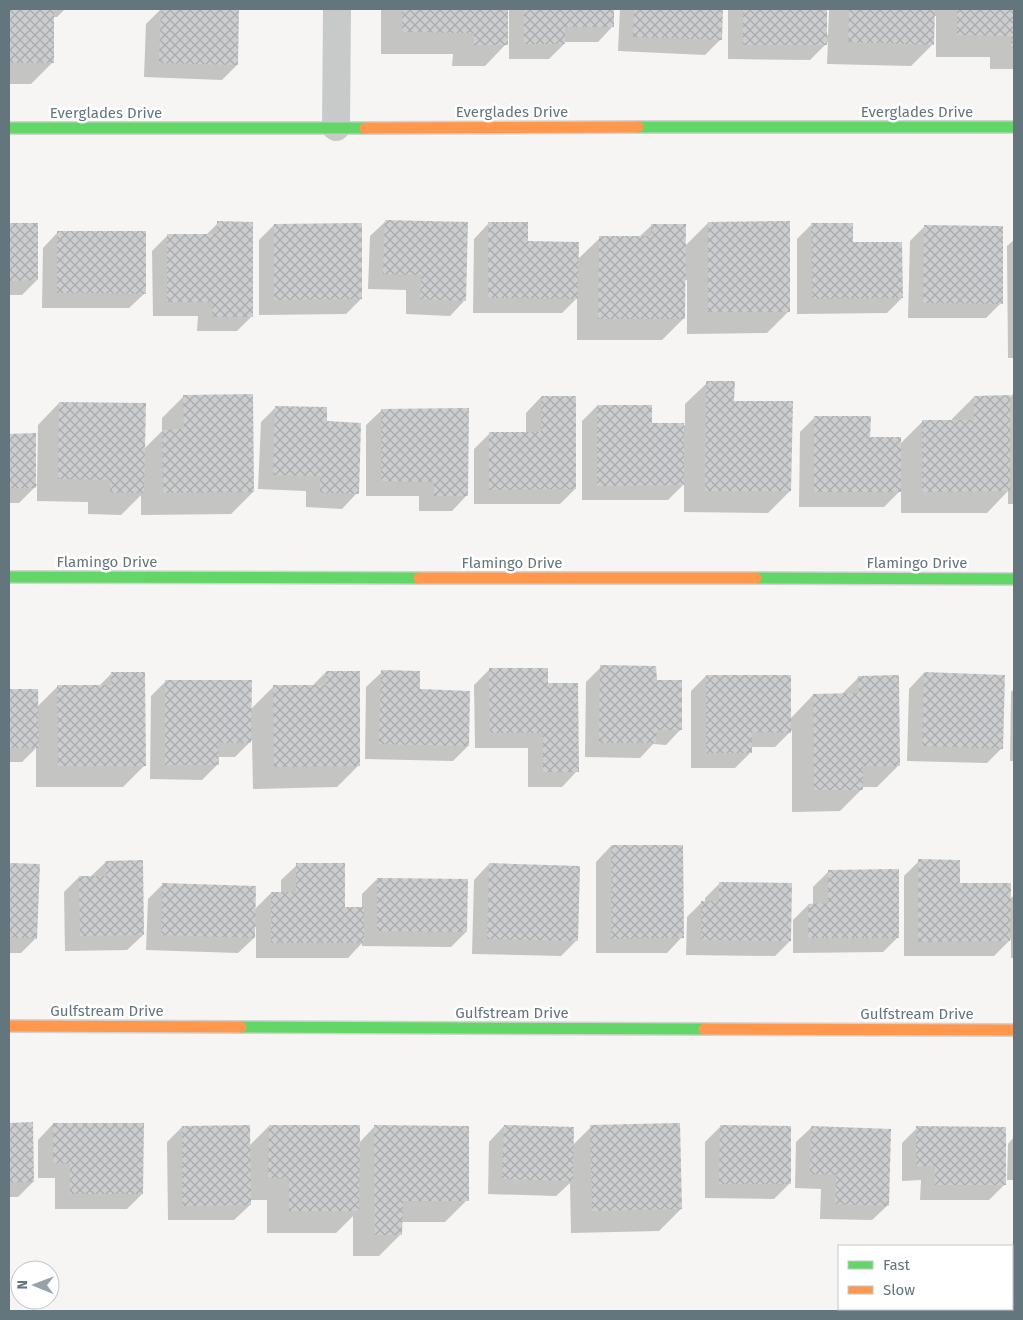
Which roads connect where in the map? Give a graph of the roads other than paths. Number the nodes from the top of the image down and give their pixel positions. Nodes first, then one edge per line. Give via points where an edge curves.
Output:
1 (337, 9) edge
2 (336, 127) junction
3 (1014, 127) edge
4 (9, 128) edge
5 (9, 577) edge
6 (1014, 578) edge
7 (9, 1026) edge
8 (1014, 1030) edge

1 - 2 street
2 - 3 street, Everglades Drive
2 - 4 street, Everglades Drive
5 - 6 street, Flamingo Drive
7 - 8 street, Gulfstream Drive

